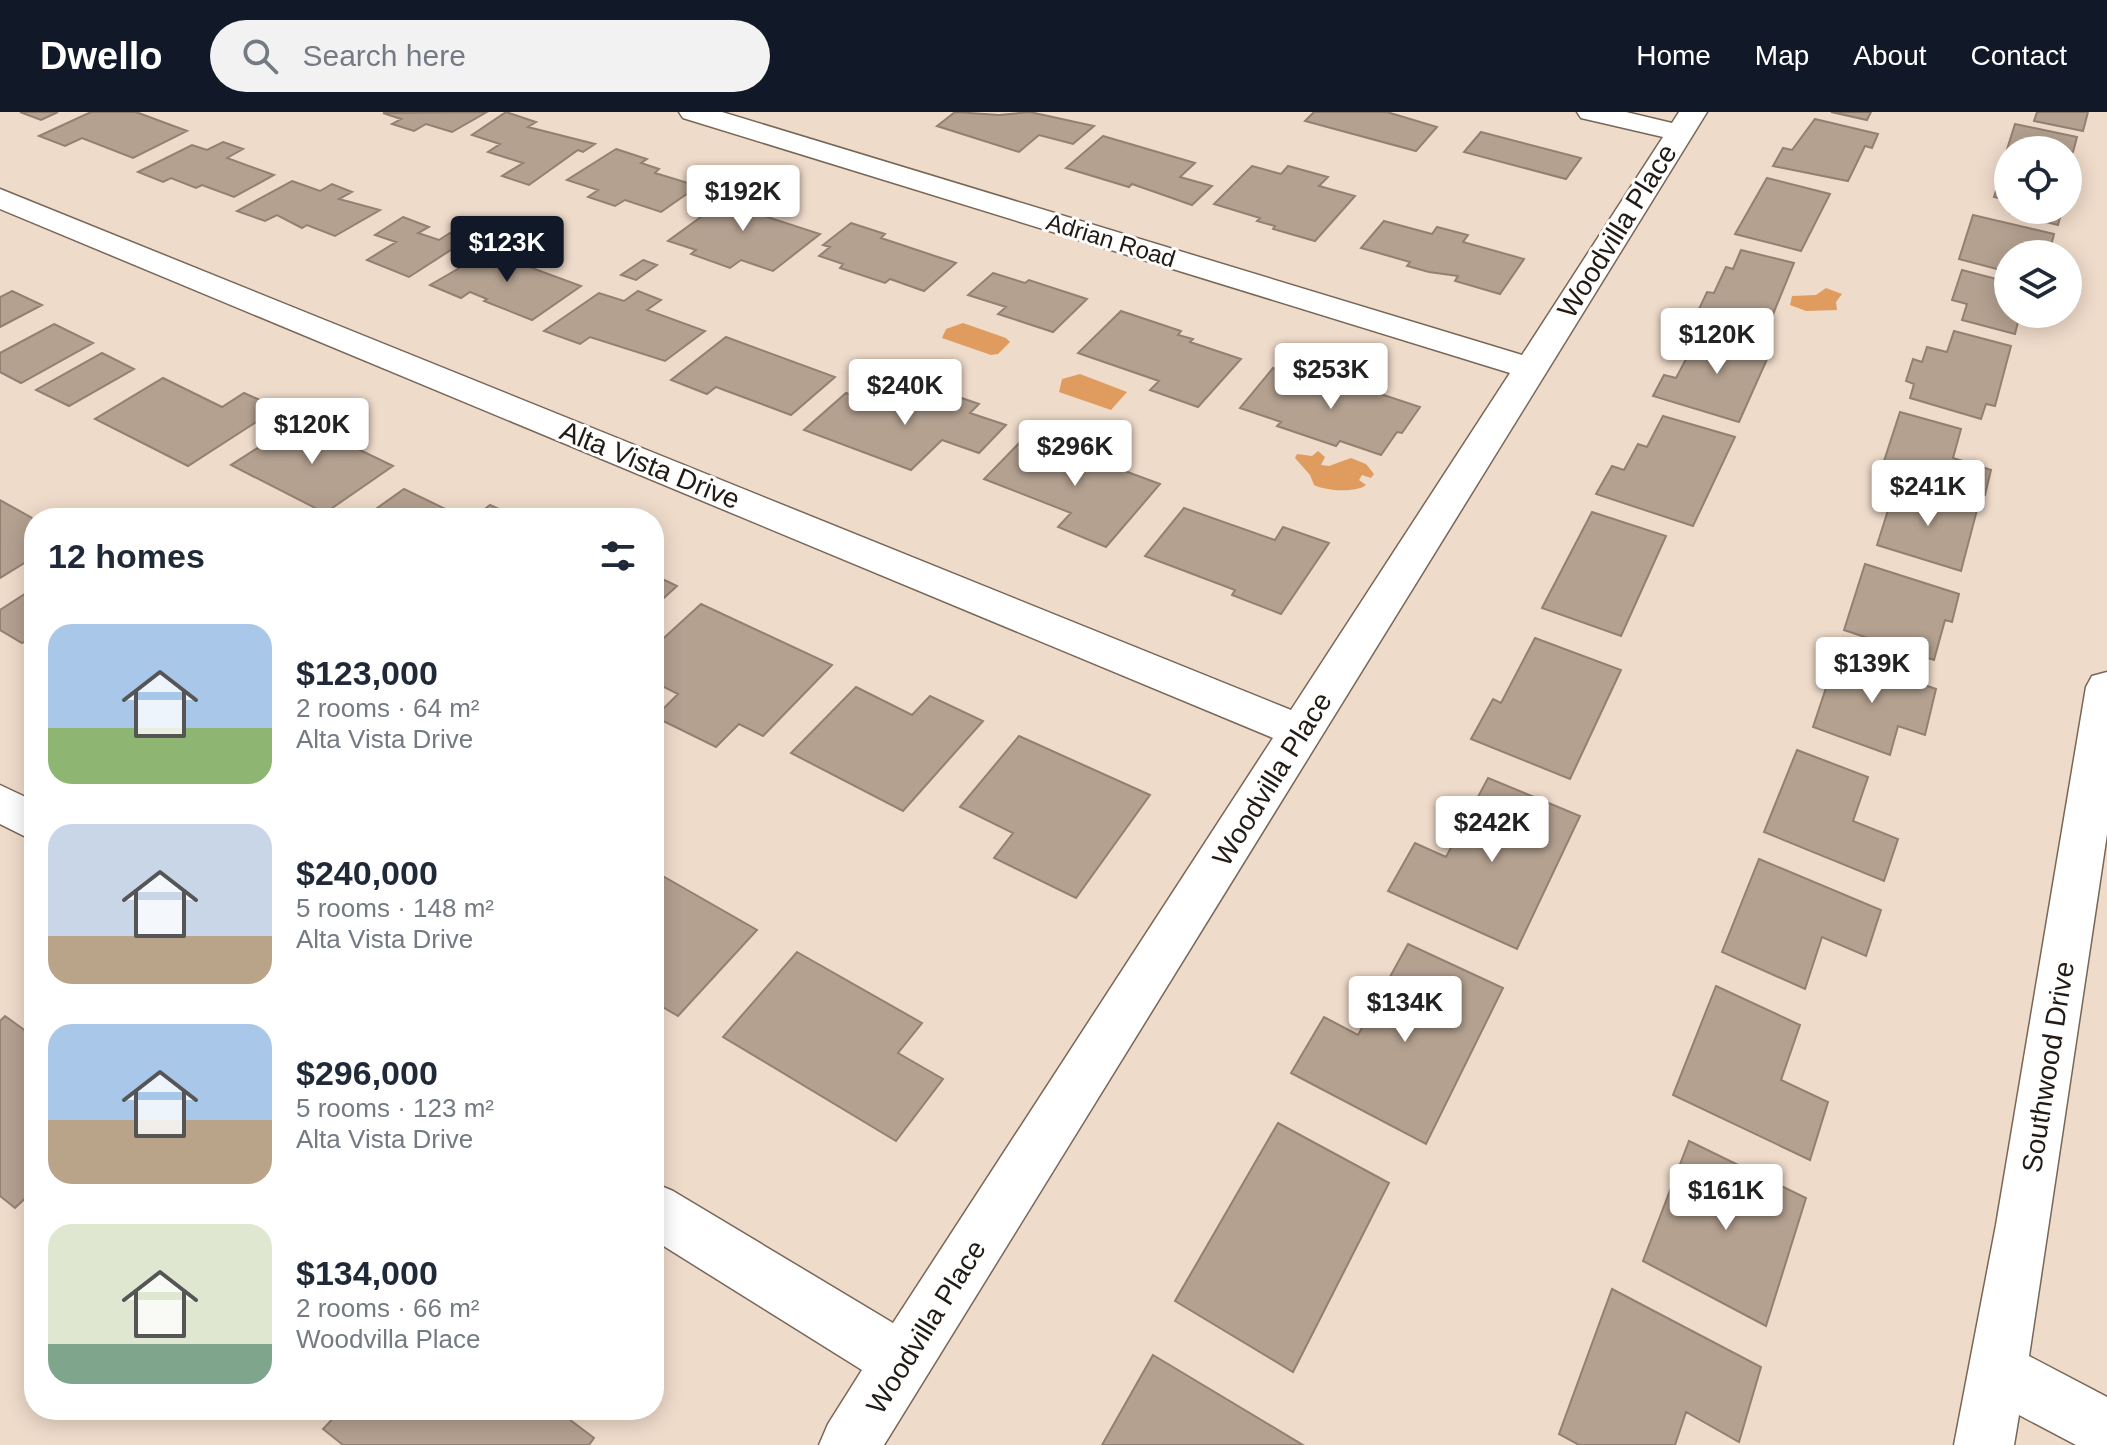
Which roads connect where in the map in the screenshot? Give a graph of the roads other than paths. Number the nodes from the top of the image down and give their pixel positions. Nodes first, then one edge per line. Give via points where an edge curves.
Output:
1 (693, 112) edge
2 (1591, 112) edge
3 (1686, 123) edge
4 (0, 198) edge
5 (1529, 368) junction
6 (2107, 687) edge
7 (1301, 732) junction
8 (0, 802) edge
9 (24, 817) edge
10 (664, 1215) edge
11 (903, 1362) junction
12 (1997, 1371) junction
13 (2107, 1429) edge
14 (849, 1445) edge
15 (1984, 1445) edge

1 - 5 street, Adrian Road
2 - 3 street
3 - 5 street, Woodvilla Place
4 - 7 street, Alta Vista Drive
5 - 7 street, Woodvilla Place
6 - 12 street, Southwood Drive
7 - 11 street, Woodvilla Place
8 - 9 street
10 - 11 street
11 - 14 street, Woodvilla Place
12 - 13 street
12 - 15 street, Southwood Drive

